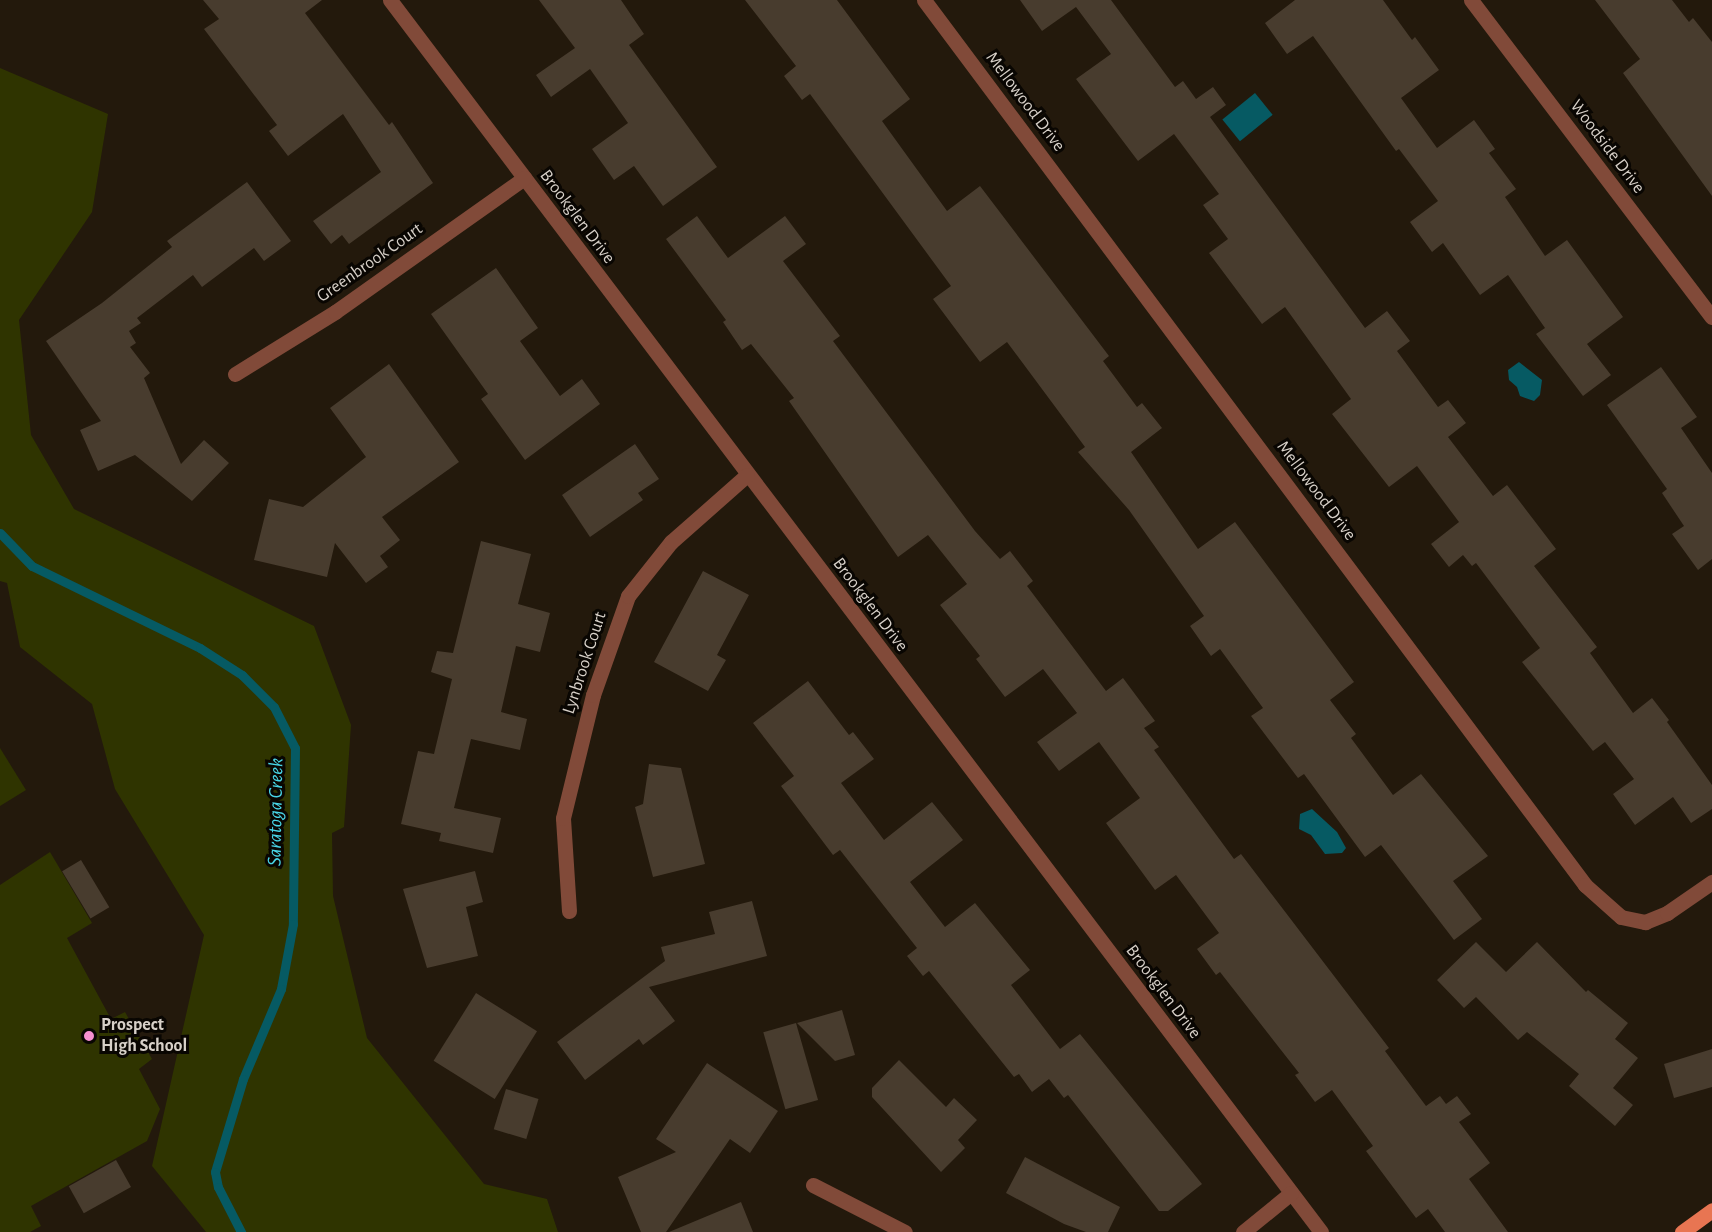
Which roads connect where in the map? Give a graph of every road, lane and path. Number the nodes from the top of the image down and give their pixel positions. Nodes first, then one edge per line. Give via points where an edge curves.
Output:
1 (390, 0) edge
2 (924, 0) edge
3 (1471, 0) edge
4 (524, 178) junction
5 (1712, 317) edge
6 (235, 374) dead end
7 (747, 475) junction
8 (1712, 882) edge
9 (569, 911) dead end
10 (813, 1185) dead end
11 (1291, 1193) junction
12 (1712, 1210) edge
13 (905, 1232) edge
14 (1243, 1232) edge
15 (1321, 1232) edge
16 (1682, 1232) edge

1 - 4 street, Brookglen Drive
2 - 8 street, Mellowood Drive via 1585,885 1621,917 1645,922 1667,914
3 - 5 street, Woodside Drive
4 - 6 street, Greenbrook Court via 336,312
4 - 7 street, Brookglen Drive
7 - 9 street, Lynbrook Court via 672,542 628,596 593,695 563,818
7 - 11 street, Brookglen Drive
10 - 13 street
11 - 14 street
11 - 15 street, Brookglen Drive
12 - 16 main road

